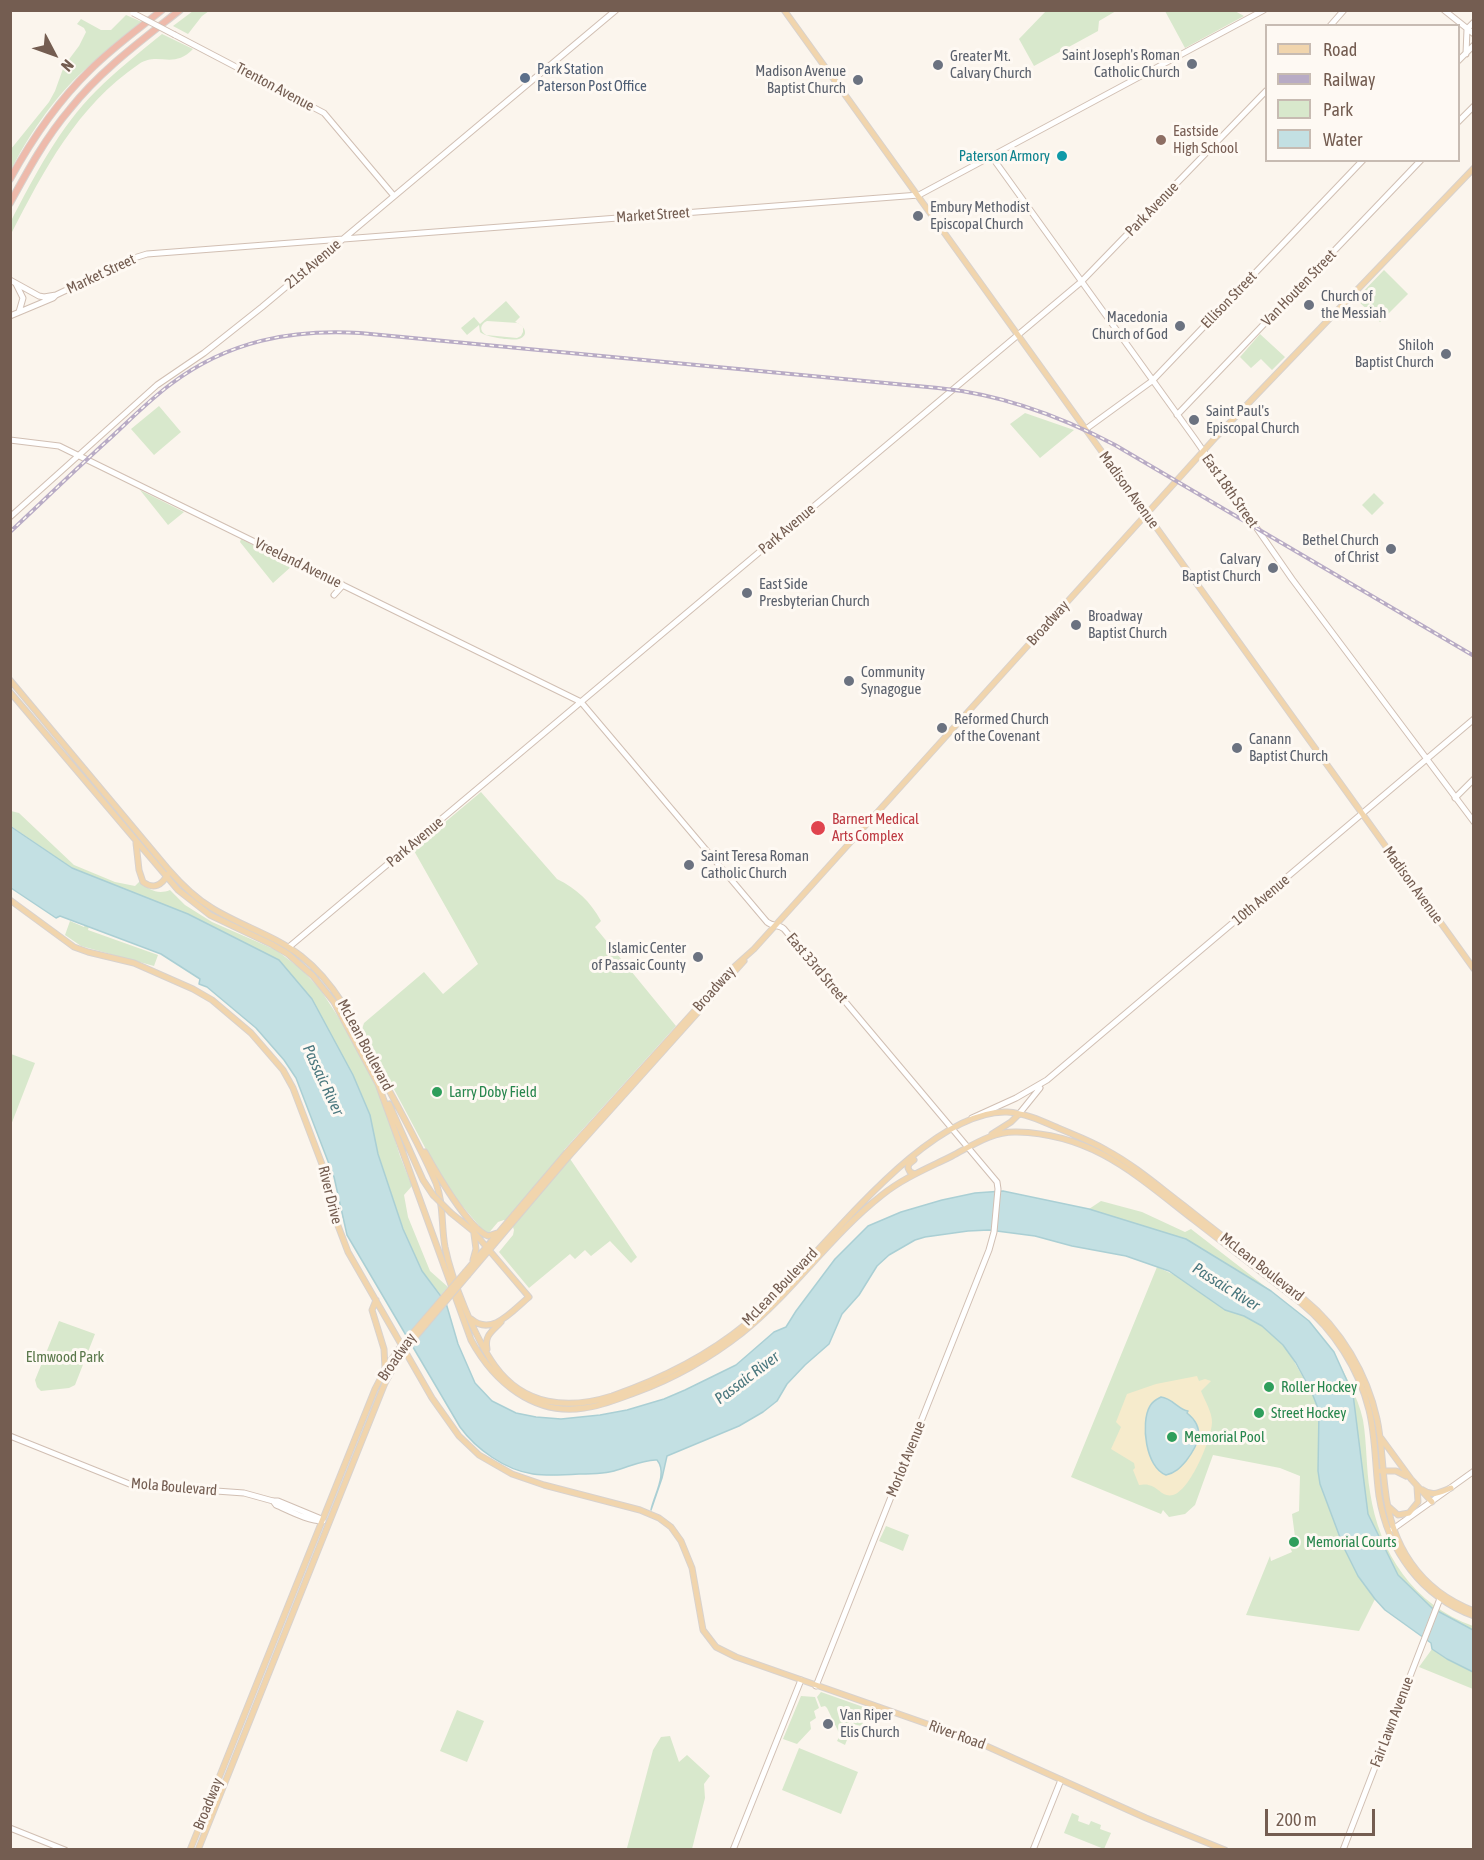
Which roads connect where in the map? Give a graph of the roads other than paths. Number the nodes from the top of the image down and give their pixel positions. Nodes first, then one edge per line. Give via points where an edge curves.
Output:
1 (162, 10) edge
2 (180, 10) edge
3 (616, 10) edge
4 (784, 10) edge
5 (1264, 10) edge
6 (1344, 10) edge
7 (1444, 10) edge
8 (131, 12) edge
9 (1473, 22) edge
10 (1332, 24) edge
11 (1467, 29) junction
12 (1473, 34) edge
13 (1473, 45) edge
14 (1466, 54) junction
15 (1460, 59) edge
16 (1265, 93) edge
17 (1473, 106) edge
18 (1460, 120) edge
19 (992, 157) junction
20 (1361, 162) edge
21 (1419, 162) edge
22 (1473, 168) edge
23 (10, 179) edge
24 (917, 195) junction
25 (394, 196) junction
26 (10, 202) edge
27 (343, 239) junction
28 (12, 282) edge
29 (1081, 282) junction
30 (26, 289) junction
31 (56, 295) junction
32 (37, 306) junction
33 (19, 312) junction
34 (10, 316) edge
35 (1017, 335) junction
36 (1152, 381) junction
37 (1177, 415) junction
38 (1086, 429) junction
39 (10, 440) edge
40 (1203, 452) junction
41 (80, 456) junction
42 (1147, 515) junction
43 (10, 517) edge
44 (343, 585) junction
45 (334, 595) dead end
46 (10, 680) edge
47 (10, 692) edge
48 (581, 702) junction
49 (1473, 719) edge
50 (1426, 759) junction
51 (1473, 779) edge
52 (1455, 798) junction
53 (1362, 814) junction
54 (1473, 822) edge
55 (134, 839) junction
56 (168, 869) junction
57 (166, 877) junction
58 (10, 900) edge
59 (774, 926) junction
60 (289, 947) junction
61 (1473, 969) edge
62 (1047, 1080) junction
63 (378, 1084) junction
64 (1011, 1101) junction
65 (1028, 1103) junction
66 (1019, 1114) junction
67 (1032, 1117) junction
68 (968, 1121) junction
69 (408, 1126) junction
70 (953, 1128) junction
71 (987, 1137) junction
72 (968, 1147) junction
73 (917, 1173) junction
74 (509, 1225) junction
75 (472, 1230) junction
76 (994, 1232) joint
77 (489, 1248) junction
78 (502, 1264) junction
79 (467, 1273) junction
80 (376, 1300) junction
81 (470, 1317) junction
82 (504, 1318) junction
83 (384, 1349) junction
84 (400, 1352) junction
85 (490, 1359) junction
86 (384, 1372) junction
87 (10, 1436) edge
88 (1380, 1436) junction
89 (1384, 1471) junction
90 (1473, 1471) edge
91 (1377, 1472) junction
92 (1411, 1479) junction
93 (1417, 1485) junction
94 (1451, 1488) junction
95 (1432, 1502) junction
96 (1388, 1506) junction
97 (629, 1507) joint
98 (322, 1521) junction
99 (330, 1521) junction
100 (1394, 1529) junction
101 (1440, 1599) junction
102 (1473, 1611) edge
103 (1473, 1616) edge
104 (801, 1680) junction
105 (816, 1686) junction
106 (1061, 1780) junction
107 (10, 1828) edge
108 (65, 1850) edge
109 (190, 1850) edge
110 (198, 1850) edge
111 (734, 1850) edge
112 (1033, 1850) edge
113 (1226, 1850) edge
114 (1343, 1850) edge

1 - 23 highway via 110,51 72,88
2 - 26 highway via 121,57 78,99 46,140
3 - 25 main road, 21st Avenue
4 - 24 main road, Madison Avenue
5 - 19 main road, Market Street
6 - 10 main road
7 - 11 main road
8 - 25 main road, Trenton Avenue, bridge via 324,113
9 - 11 main road
11 - 12 main road
11 - 14 main road
13 - 14 main road
14 - 15 main road
16 - 29 main road, Park Avenue
17 - 18 main road
19 - 24 main road, Market Street
19 - 29 main road, East 18th Street
20 - 36 main road, Ellison Street
21 - 37 main road, Van Houten Street
22 - 40 main road, Broadway
24 - 27 main road, Market Street
24 - 35 main road, Madison Avenue
25 - 27 main road, 21st Avenue
27 - 31 main road, Market Street via 147,254
27 - 41 main road, 21st Avenue via 228,334 157,385
28 - 30 main road
28 - 33 main road via 23,298
29 - 35 main road, Park Avenue
29 - 36 main road, East 18th Street
30 - 31 main road via 41,297
30 - 32 main road
31 - 32 main road, Market Street
32 - 33 main road, Market Street
33 - 34 main road, Market Street
35 - 38 main road, Madison Avenue
35 - 48 main road, Park Avenue
36 - 37 main road, East 18th Street
36 - 38 main road, Ellison Street
37 - 40 main road, East 18th Street
38 - 42 main road, Madison Avenue
39 - 41 main road, Vreeland Avenue via 55,445
40 - 42 main road, Broadway
40 - 50 main road, East 18th Street
41 - 43 main road, 21st Avenue
41 - 44 main road, Vreeland Avenue
42 - 53 main road, Madison Avenue
42 - 59 main road, Broadway
44 - 45 main road
44 - 48 main road, Vreeland Avenue
46 - 56 main road, McLean Boulevard
47 - 55 main road, McLean Boulevard
48 - 59 main road, East 33rd Street
48 - 60 main road, Park Avenue
49 - 50 main road, 10th Avenue
50 - 52 main road, East 18th Street
50 - 53 main road, 10th Avenue
51 - 52 main road
52 - 54 main road, East 18th Street
53 - 61 main road, Madison Avenue
53 - 62 main road, 10th Avenue
55 - 57 main road, McLean Boulevard
55 - 57 main road via 143,882 158,886
56 - 57 main road
56 - 60 main road, McLean Boulevard via 212,908
57 - 63 main road, McLean Boulevard via 204,911 277,947 308,971 338,1007
58 - 80 main road, River Drive via 74,947 134,963 193,989 251,1033 293,1088 328,1180 341,1237
59 - 70 main road, East 33rd Street via 784,928
59 - 74 main road, Broadway via 601,1114
60 - 69 main road, McLean Boulevard via 338,996
62 - 64 main road, 10th Avenue
62 - 65 main road, 10th Avenue
63 - 73 main road, McLean Boulevard via 475,1346 509,1388 526,1399 552,1407 579,1409 602,1404 662,1382 706,1359 763,1316 875,1200
63 - 75 main road, bridge via 423,1180 433,1195
64 - 66 main road via 1021,1104
64 - 68 main road, 10th Avenue
65 - 66 main road, 10th Avenue
65 - 67 main road via 1027,1111
66 - 67 main road, McLean Boulevard
66 - 68 main road, McLean Boulevard via 994,1113
66 - 71 main road
67 - 88 main road, McLean Boulevard via 1092,1142 1123,1160 1317,1311 1357,1366 1374,1407
68 - 70 main road, McLean Boulevard
69 - 74 main road via 453,1199 480,1232 492,1236
69 - 81 main road, McLean Boulevard via 438,1189 446,1251
70 - 72 main road, East 33rd Street
70 - 73 main road via 909,1164 910,1172
70 - 85 main road, McLean Boulevard via 892,1174 749,1321 712,1349 669,1373 600,1400 566,1404 523,1391
71 - 72 main road, McLean Boulevard
71 - 91 main road, McLean Boulevard via 1014,1132 1046,1135 1112,1159 1308,1308 1337,1342 1357,1377 1370,1415
72 - 73 main road, McLean Boulevard
72 - 76 main road, East 33rd Street via 996,1180
74 - 77 main road, Broadway
75 - 77 main road
75 - 79 main road via 476,1250
76 - 105 main road, Morlot Avenue
77 - 78 main road
77 - 79 main road, Broadway
78 - 79 main road via 493,1258 484,1259
78 - 82 main road via 529,1297
79 - 84 main road, Broadway, bridge
80 - 83 main road via 372,1310
80 - 97 main road, River Drive via 438,1408 473,1451 519,1477
81 - 82 main road via 485,1326
81 - 85 main road, McLean Boulevard
82 - 85 main road via 487,1339
83 - 84 main road via 392,1354
83 - 86 main road
84 - 86 main road, Broadway
84 - 99 main road, Broadway
86 - 98 main road, Broadway
87 - 98 main road, Mola Boulevard via 132,1485 244,1493 278,1501
88 - 89 main road, McLean Boulevard
88 - 92 main road
89 - 91 main road
89 - 92 main road via 1396,1471
89 - 96 main road, McLean Boulevard
90 - 94 main road
91 - 101 main road, McLean Boulevard via 1382,1509 1395,1545 1417,1579
92 - 93 main road
93 - 94 main road via 1431,1494
93 - 95 main road
93 - 96 main road via 1418,1502 1409,1513 1398,1515
94 - 95 main road
95 - 100 main road
96 - 100 main road, McLean Boulevard
97 - 104 main road, River Road via 659,1518 678,1536 692,1568 701,1624 712,1643 731,1655
98 - 99 main road, Mola Boulevard
98 - 109 main road, Broadway
99 - 110 main road, Broadway
100 - 101 main road, McLean Boulevard via 1413,1566
101 - 102 main road, McLean Boulevard
101 - 103 main road, McLean Boulevard
101 - 114 main road, Fair Lawn Avenue
104 - 105 main road, River Road
104 - 111 main road
105 - 106 main road, River Road via 973,1740
106 - 112 main road
106 - 113 main road, River Road
107 - 108 main road

